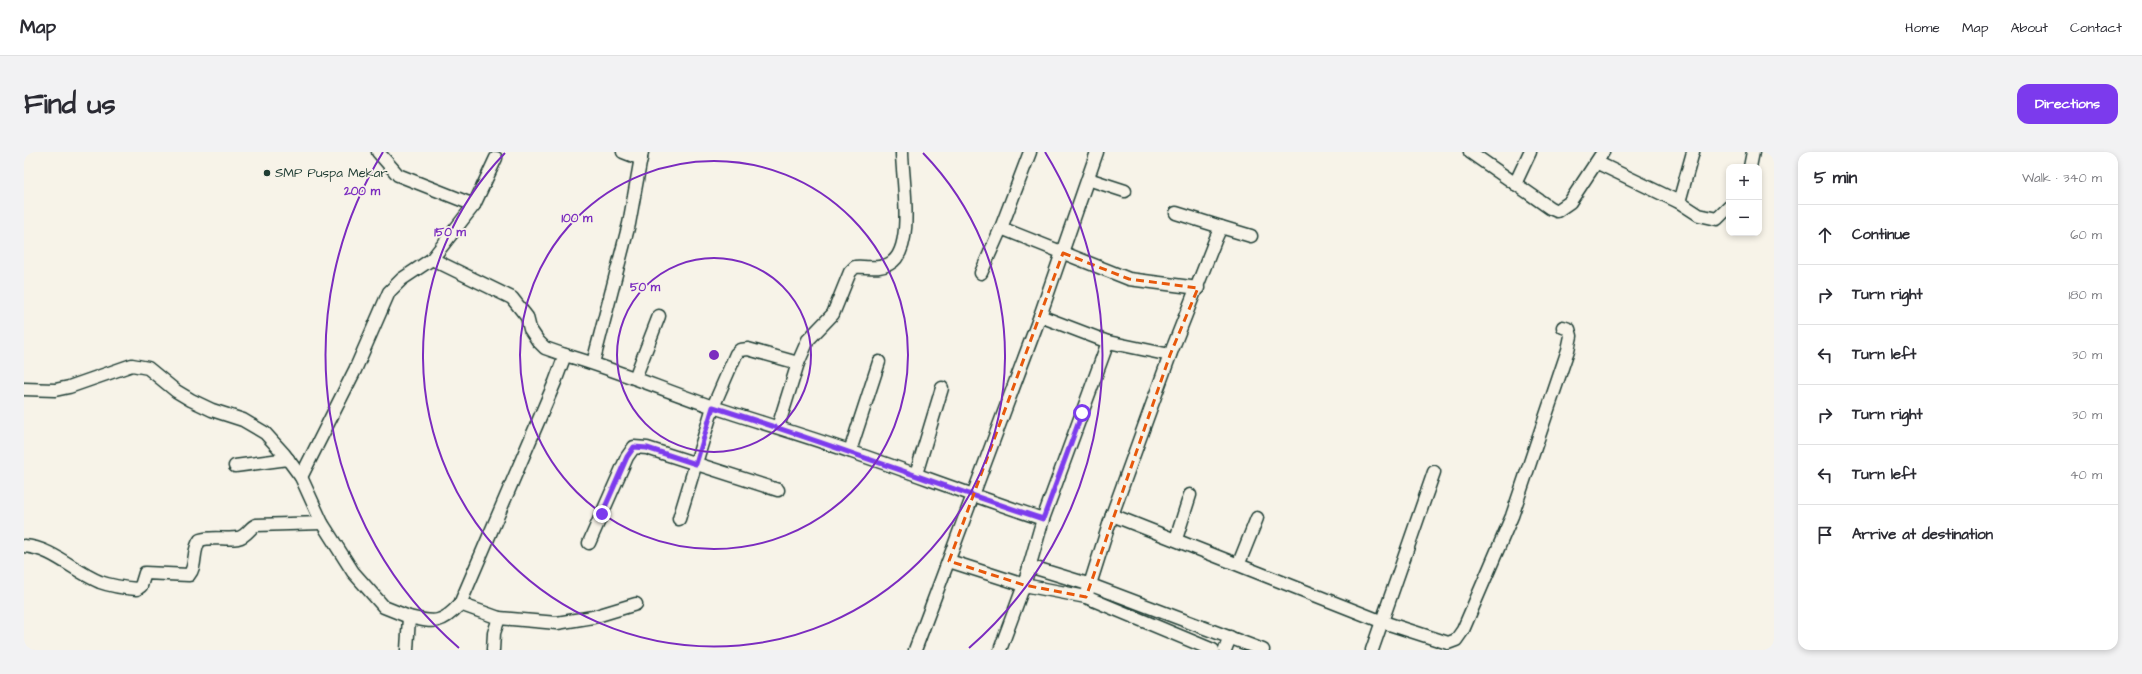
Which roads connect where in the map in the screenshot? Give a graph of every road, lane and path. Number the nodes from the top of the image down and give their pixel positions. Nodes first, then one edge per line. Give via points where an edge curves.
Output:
1 (378, 152) edge
2 (623, 152) edge
3 (902, 152) edge
4 (1030, 152) edge
5 (1097, 152) edge
6 (1470, 152) edge
7 (1530, 152) edge
8 (1603, 152) edge
9 (1693, 152) edge
10 (1753, 152) edge
11 (641, 155) edge
12 (496, 158) dead end
13 (1598, 163) junction
14 (1751, 164) edge
15 (1088, 178) junction
16 (1515, 184) junction
17 (1125, 191) dead end
18 (1679, 202) junction
19 (474, 205) junction
20 (1726, 211) edge
21 (1176, 213) dead end
22 (1222, 227) junction
23 (1001, 228) junction
24 (1251, 236) dead end
25 (1063, 253) junction
26 (432, 259) junction
27 (981, 273) dead end
28 (1198, 288) junction
29 (659, 316) dead end
30 (1040, 316) junction
31 (1563, 327) dead end
32 (1108, 342) junction
33 (565, 355) junction
34 (1170, 355) junction
35 (879, 362) dead end
36 (593, 363) junction
37 (798, 363) junction
38 (635, 378) junction
39 (942, 388) dead end
40 (24, 389) edge
41 (713, 407) junction
42 (778, 427) junction
43 (850, 452) junction
44 (288, 459) junction
45 (696, 464) junction
46 (235, 466) dead end
47 (1434, 472) dead end
48 (916, 474) junction
49 (301, 477) junction
50 (778, 490) dead end
51 (1190, 495) dead end
52 (972, 496) junction
53 (1112, 515) junction
54 (1257, 518) dead end
55 (679, 519) dead end
56 (1043, 519) junction
57 (322, 523) junction
58 (1176, 539) junction
59 (589, 543) dead end
60 (24, 546) edge
61 (949, 561) junction
62 (1240, 563) junction
63 (1029, 566) junction
64 (1024, 585) junction
65 (1091, 585) junction
66 (1086, 597) junction
67 (460, 604) junction
68 (636, 604) dead end
69 (409, 617) junction
70 (498, 618) junction
71 (1383, 622) junction
72 (1230, 638) junction
73 (407, 650) edge
74 (493, 650) edge
75 (915, 650) edge
76 (1000, 650) edge
77 (1213, 650) edge
78 (1225, 650) edge
79 (1263, 650) edge
80 (1372, 650) edge

1 - 19 street via 398,175
2 - 11 street
3 - 37 street via 907,210 901,248 890,264 880,268 855,267 850,272 833,314 808,340
4 - 23 street
5 - 15 street
6 - 16 street
7 - 16 street
8 - 13 street
9 - 18 street
10 - 14 street
11 - 36 street via 629,224
12 - 19 street
13 - 16 street via 1570,202 1557,211
13 - 18 street
15 - 17 street
15 - 25 street
18 - 20 street via 1699,215 1712,219 1721,218
19 - 26 street
21 - 22 street
22 - 24 street
22 - 28 street
23 - 25 street
23 - 27 street
25 - 28 street via 1129,279
25 - 30 street
26 - 33 street via 512,298 527,317 530,329 538,341 545,348
26 - 49 street via 394,285 389,292 355,370
28 - 34 street
29 - 38 street
30 - 32 street
30 - 52 street
31 - 71 street via 1569,329 1571,336 1568,350 1512,516 1463,630 1456,640 1448,643
32 - 34 street
32 - 56 street
33 - 36 street
33 - 67 street
34 - 53 street
35 - 43 street
36 - 38 street
37 - 41 street via 748,349 740,350
37 - 42 street
38 - 41 street
39 - 48 street
40 - 44 street via 55,390 132,365 140,365 148,368 191,400 243,420 265,433
41 - 42 street
41 - 45 street
42 - 43 street
43 - 48 street
44 - 46 street
44 - 49 street
45 - 50 street
45 - 55 street
45 - 59 street via 647,448 634,447 627,457
47 - 71 street
48 - 52 street
49 - 57 street
51 - 58 street
52 - 56 street
52 - 61 street
53 - 58 street
53 - 65 street
54 - 62 street
56 - 63 street
57 - 60 street via 256,525 239,538 200,540 189,575 145,573 141,586 136,589 100,582 47,552 33,546
57 - 69 street via 353,572 371,594 384,607
58 - 62 street
61 - 64 street
61 - 75 street
62 - 71 street
63 - 64 street
63 - 65 street
64 - 66 street
64 - 76 street
65 - 66 street
65 - 72 street
66 - 77 street
67 - 69 street via 443,620 425,621
67 - 70 street
68 - 70 street via 593,617 557,623
69 - 73 street
70 - 74 street
71 - 80 street
72 - 78 street
72 - 79 street

